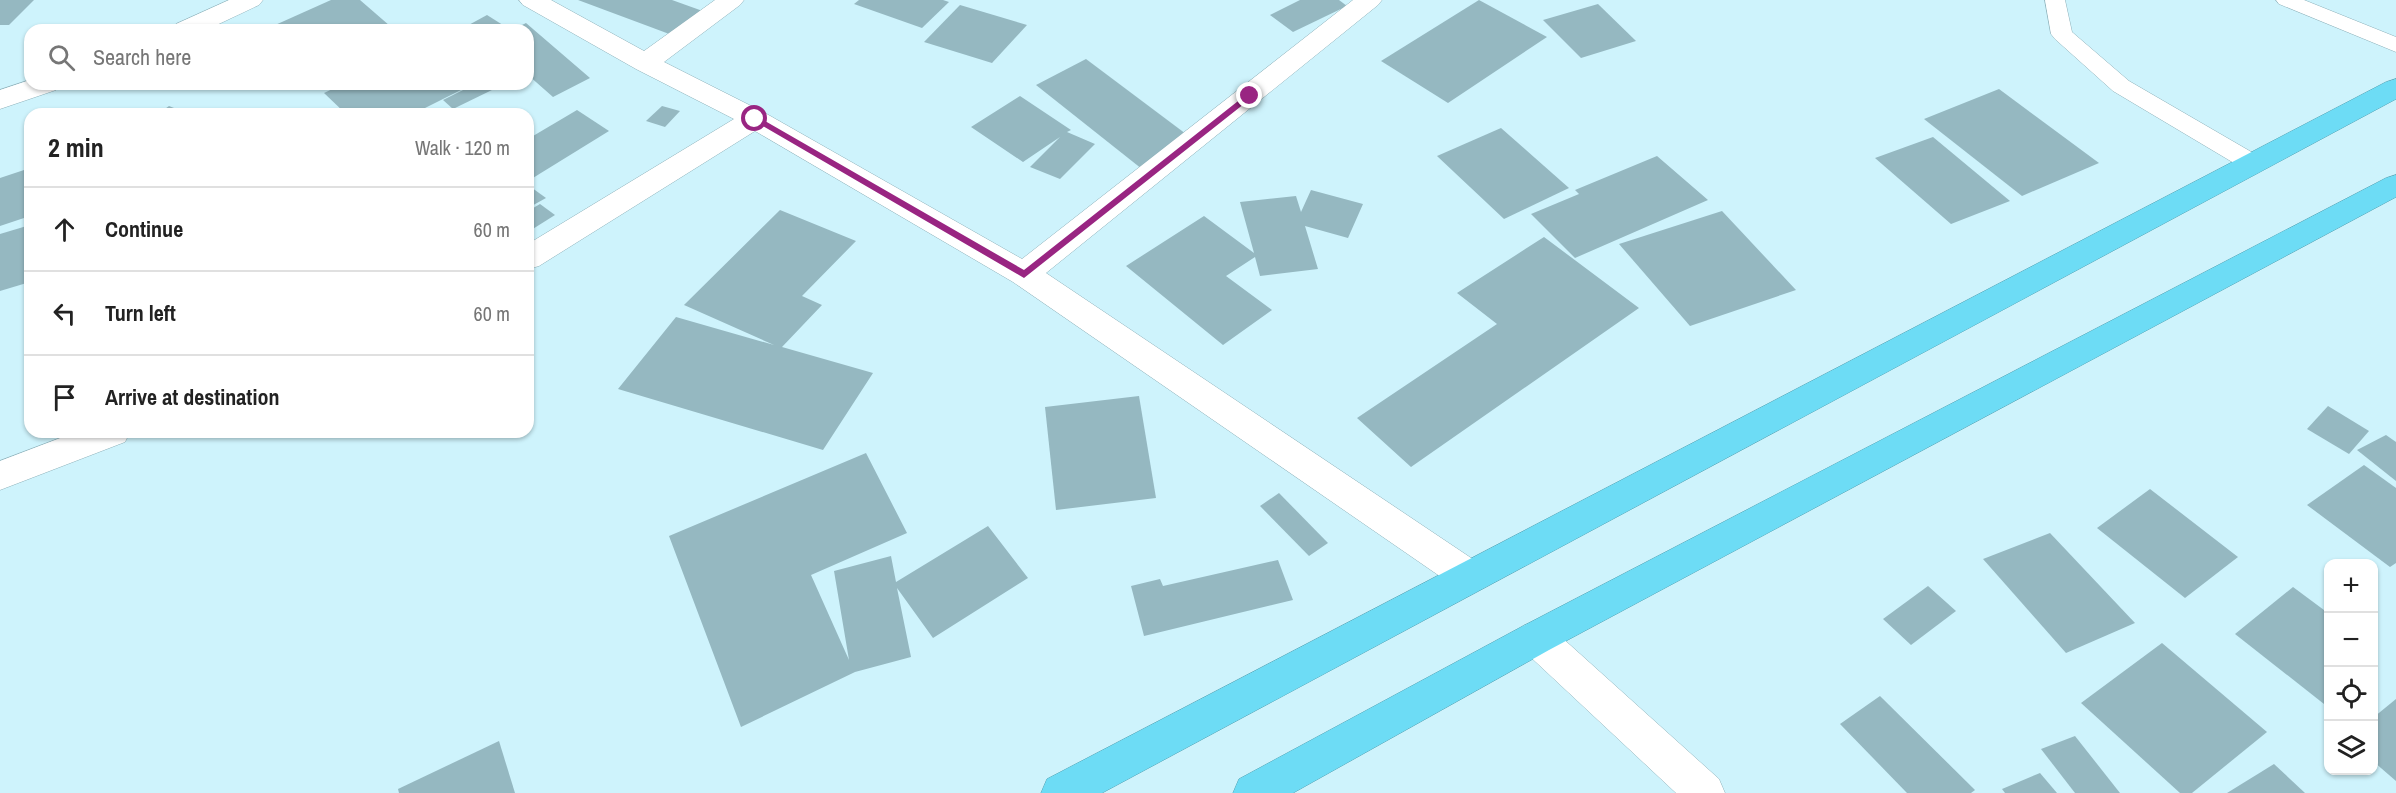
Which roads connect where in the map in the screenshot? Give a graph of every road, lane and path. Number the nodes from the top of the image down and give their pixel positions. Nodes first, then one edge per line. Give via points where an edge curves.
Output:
1 (250, 0) edge
2 (532, 0) edge
3 (731, 0) edge
4 (1369, 0) edge
5 (2055, 0) edge
6 (2286, 0) edge
7 (198, 24) edge
8 (2396, 45) edge
9 (645, 63) junction
10 (2396, 88) edge
11 (29, 90) edge
12 (0, 100) edge
13 (755, 119) junction
14 (2252, 163) junction
15 (2396, 185) edge
16 (534, 254) edge
17 (1024, 274) junction
18 (98, 438) edge
19 (0, 477) edge
20 (1470, 577) junction
21 (1536, 638) junction
22 (1061, 793) edge
23 (1253, 793) edge
24 (1705, 793) edge

1 - 7 street
2 - 9 street
3 - 9 street
4 - 17 street
5 - 14 lane via 2062,34 2121,86
6 - 8 lane
9 - 13 street
10 - 14 highway
11 - 12 street
13 - 16 street
13 - 17 street
14 - 20 highway
15 - 21 highway
17 - 20 street
18 - 19 street
20 - 22 highway
21 - 23 highway
21 - 24 street

